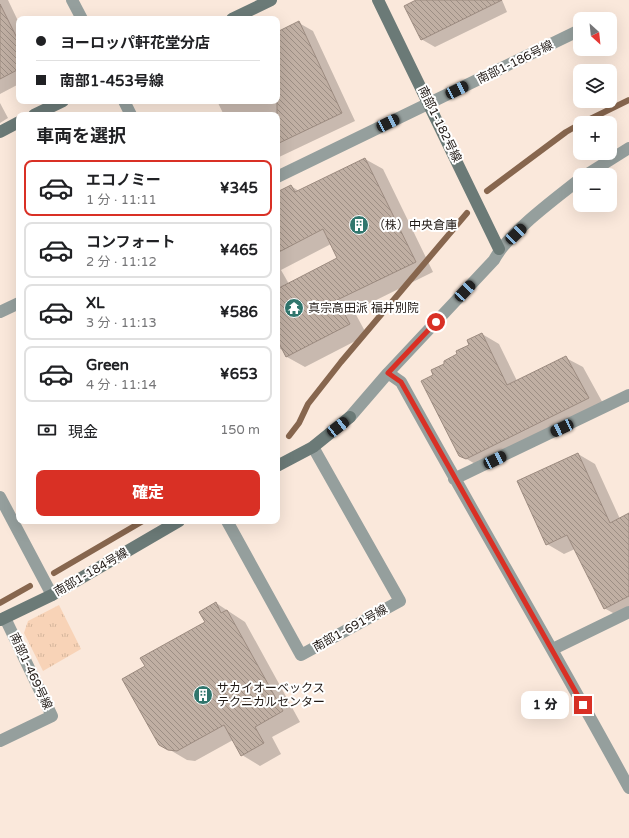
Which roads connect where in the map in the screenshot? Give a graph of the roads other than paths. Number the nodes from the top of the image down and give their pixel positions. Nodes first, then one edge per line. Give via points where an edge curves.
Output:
1 (72, 0) edge
2 (271, 0) edge
3 (378, 0) edge
4 (80, 16) edge
5 (238, 16) edge
6 (573, 33) edge
7 (430, 103) junction
8 (57, 104) edge
9 (40, 112) edge
10 (16, 124) edge
11 (0, 132) edge
12 (629, 148) edge
13 (597, 168) edge
14 (280, 176) edge
15 (573, 185) edge
16 (499, 249) junction
17 (16, 304) edge
18 (0, 312) edge
19 (388, 373) junction
20 (629, 396) edge
21 (313, 447) junction
22 (280, 464) edge
23 (454, 479) junction
24 (0, 497) edge
25 (175, 524) edge
26 (229, 524) edge
27 (52, 595) junction
28 (629, 612) edge
29 (3, 619) edge
30 (553, 649) junction
31 (0, 741) edge
32 (629, 788) edge

1 - 4 street
2 - 5 street
3 - 7 street, 南部1-182号線
6 - 7 street, 南部1-186号線
7 - 14 street, 南部1-186号線
7 - 16 street, 南部1-182号線
8 - 9 street
10 - 11 street
12 - 13 street
15 - 16 street
16 - 19 street via 494,260
17 - 18 street
19 - 21 street via 350,417
19 - 23 street via 401,382
20 - 23 street
21 - 22 street
21 - 26 street, 南部1-691号線 via 400,601 301,655
23 - 30 street
24 - 27 street
25 - 27 street, 南部1-184号線
27 - 29 street, 南部1-184号線
28 - 30 street
29 - 31 street, 南部1-469号線 via 52,716
30 - 32 street

